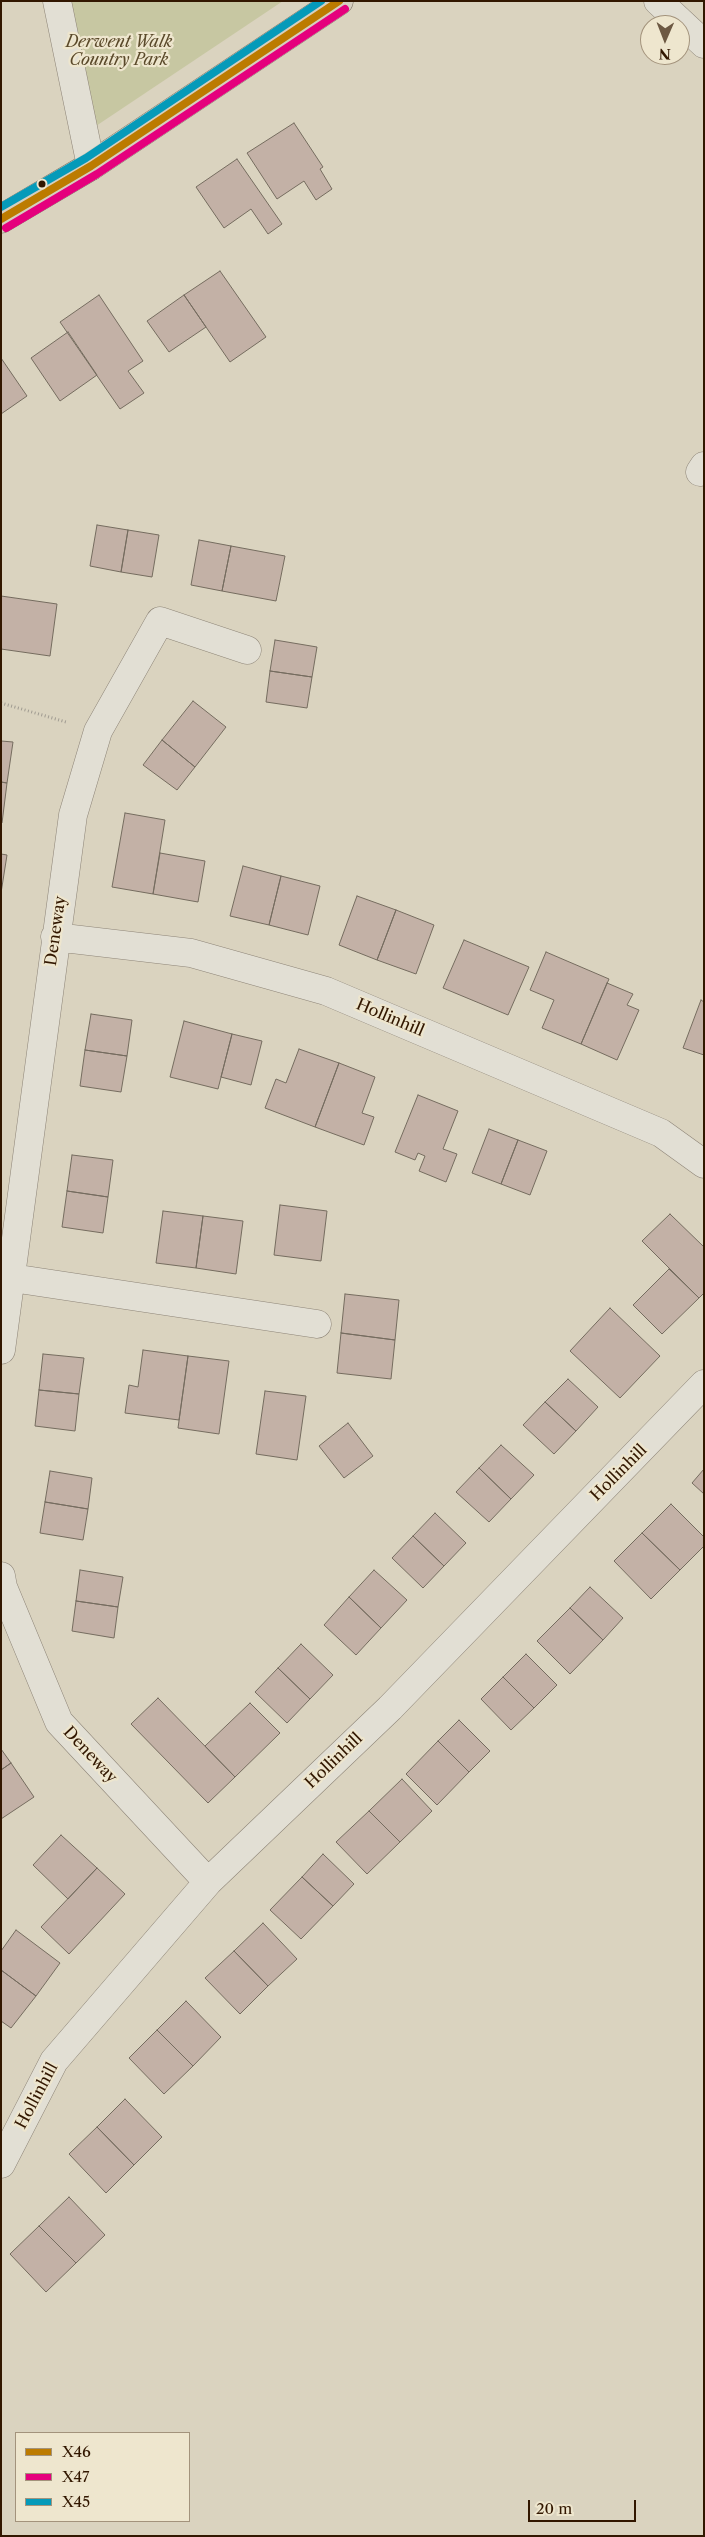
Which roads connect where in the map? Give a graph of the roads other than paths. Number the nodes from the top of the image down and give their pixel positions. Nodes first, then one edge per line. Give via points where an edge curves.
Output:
1 (57, 1) edge
2 (339, 1) edge
3 (658, 1) edge
4 (704, 44) edge
5 (91, 166) junction
6 (1, 219) edge
7 (247, 650) dead end
8 (56, 936) junction
9 (704, 1164) edge
10 (12, 1278) junction
11 (317, 1324) dead end
12 (1, 1350) edge
13 (704, 1384) edge
14 (1, 1576) edge
15 (208, 1882) junction
16 (1, 2164) edge

1 - 5 street
2 - 5 main road
3 - 4 street
5 - 6 main road
7 - 8 street, Deneway via 160,621 98,732 73,815
8 - 9 street, Hollinhill via 190,953 326,991 661,1133
8 - 10 street, Deneway
10 - 11 street
10 - 12 street, Deneway
13 - 15 street, Hollinhill via 390,1708
14 - 15 street, Deneway via 59,1722
15 - 16 street, Hollinhill via 54,2061

